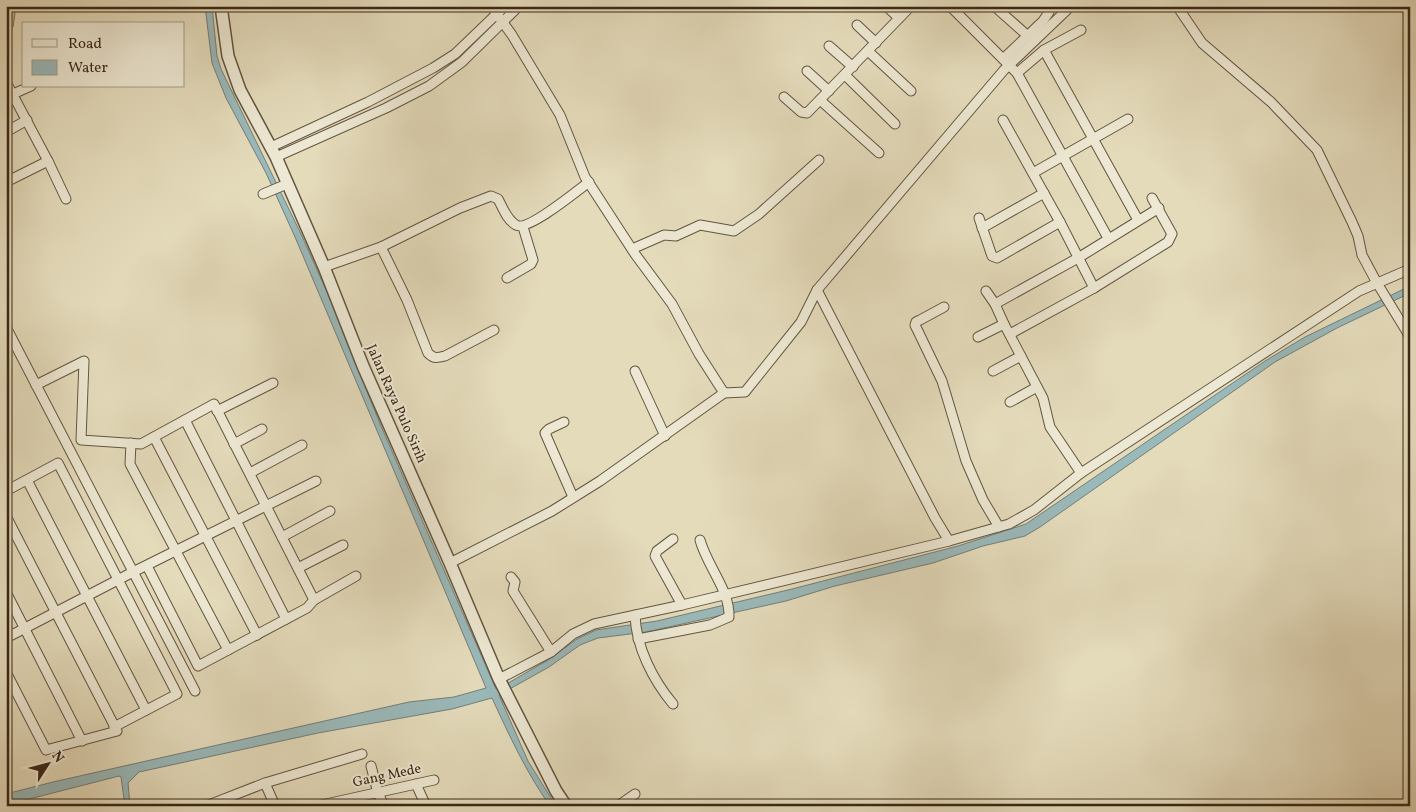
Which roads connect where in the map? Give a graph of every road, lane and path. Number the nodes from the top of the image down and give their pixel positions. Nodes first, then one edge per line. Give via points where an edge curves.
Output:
1 (221, 6) edge
2 (505, 6) edge
3 (519, 6) edge
4 (886, 6) edge
5 (911, 6) edge
6 (950, 6) edge
7 (994, 6) edge
8 (1046, 6) edge
9 (1071, 6) edge
10 (1178, 6) edge
11 (494, 10) edge
12 (900, 18) junction
13 (857, 24) dead end
14 (505, 26) junction
15 (1080, 30) dead end
16 (1028, 36) junction
17 (876, 42) junction
18 (829, 46) dead end
19 (1044, 50) junction
20 (868, 51) junction
21 (1006, 62) junction
22 (437, 66) junction
23 (852, 67) junction
24 (807, 71) dead end
25 (1017, 74) junction
26 (845, 75) junction
27 (444, 76) junction
28 (6, 82) edge
29 (26, 88) edge
30 (911, 91) dead end
31 (828, 92) junction
32 (13, 94) junction
33 (784, 97) dead end
34 (820, 100) junction
35 (368, 102) junction
36 (344, 112) junction
37 (374, 112) junction
38 (1128, 119) dead end
39 (27, 120) junction
40 (356, 120) junction
41 (1003, 120) dead end
42 (895, 124) dead end
43 (6, 132) edge
44 (1093, 139) junction
45 (274, 152) junction
46 (879, 153) dead end
47 (1063, 156) junction
48 (819, 160) dead end
49 (48, 161) junction
50 (1033, 173) junction
51 (6, 182) edge
52 (589, 182) junction
53 (285, 185) junction
54 (267, 193) dead end
55 (1044, 193) junction
56 (1152, 198) dead end
57 (66, 199) dead end
58 (1159, 208) junction
59 (979, 218) dead end
60 (1138, 220) junction
61 (1060, 222) junction
62 (523, 227) junction
63 (982, 228) junction
64 (1108, 238) junction
65 (381, 247) junction
66 (632, 249) junction
67 (1078, 258) junction
68 (324, 267) junction
69 (1410, 269) edge
70 (507, 278) dead end
71 (1379, 285) junction
72 (1094, 288) junction
73 (817, 290) junction
74 (986, 291) dead end
75 (995, 304) junction
76 (944, 307) dead end
77 (1004, 324) junction
78 (6, 328) edge
79 (494, 330) dead end
80 (1010, 334) junction
81 (978, 337) dead end
82 (1410, 337) edge
83 (1021, 356) junction
84 (635, 371) dead end
85 (993, 371) dead end
86 (273, 383) dead end
87 (36, 385) junction
88 (1037, 387) junction
89 (724, 393) junction
90 (1010, 402) dead end
91 (218, 411) junction
92 (185, 420) junction
93 (564, 422) dead end
94 (262, 429) dead end
95 (665, 436) junction
96 (154, 437) junction
97 (131, 443) junction
98 (234, 444) junction
99 (302, 445) dead end
100 (250, 473) junction
101 (1081, 473) junction
102 (28, 480) junction
103 (316, 481) dead end
104 (6, 492) edge
105 (573, 497) junction
106 (266, 506) junction
107 (330, 511) dead end
108 (6, 516) edge
109 (236, 521) junction
110 (1000, 527) junction
111 (206, 536) junction
112 (282, 537) junction
113 (673, 540) dead end
114 (700, 540) dead end
115 (949, 541) junction
116 (343, 545) dead end
117 (177, 551) junction
118 (450, 562) junction
119 (146, 566) junction
120 (298, 568) junction
121 (133, 572) junction
122 (356, 576) dead end
123 (512, 577) dead end
124 (118, 580) junction
125 (6, 592) edge
126 (88, 596) junction
127 (726, 597) junction
128 (314, 600) junction
129 (682, 605) junction
130 (56, 612) junction
131 (635, 618) junction
132 (286, 619) junction
133 (25, 629) junction
134 (257, 635) junction
135 (6, 638) edge
136 (638, 638) junction
137 (228, 650) junction
138 (551, 652) junction
139 (6, 672) edge
140 (503, 686) junction
141 (194, 691) dead end
142 (673, 704) dead end
143 (146, 710) junction
144 (114, 727) junction
145 (82, 740) junction
146 (362, 754) dead end
147 (371, 766) dead end
148 (434, 780) dead end
149 (265, 783) junction
150 (416, 784) junction
151 (378, 793) junction
152 (635, 794) dead end
153 (350, 802) edge
154 (206, 806) edge
155 (275, 806) edge
156 (317, 806) edge
157 (384, 806) edge
158 (426, 806) edge
159 (566, 806) edge
160 (618, 806) edge

1 - 45 street, Jalan Raya Pulo Sirih via 225,39 240,90
2 - 11 street
3 - 14 street
4 - 12 street
5 - 12 street
6 - 21 street
7 - 16 street
8 - 16 street via 1047,16
9 - 21 street
10 - 71 street via 1202,44 1271,102 1317,150 1358,236 1362,255
11 - 14 street
11 - 22 street via 456,54
12 - 17 street
13 - 17 street
14 - 27 street
14 - 52 street via 560,115
15 - 19 street
16 - 21 street
17 - 20 street
18 - 23 street
19 - 25 street
19 - 44 street
20 - 23 street
20 - 30 street
21 - 25 street
21 - 73 street
22 - 27 street
22 - 35 street
23 - 26 street
24 - 31 street
25 - 47 street
26 - 31 street
26 - 42 street
27 - 37 street
28 - 32 street
29 - 32 street
31 - 34 street
32 - 39 street
33 - 34 street via 804,114
34 - 46 street
35 - 36 street
35 - 37 street
36 - 40 street
36 - 45 street
37 - 40 street
38 - 44 street
39 - 43 street
39 - 49 street
40 - 45 street
41 - 50 street
44 - 47 street
44 - 60 street
45 - 53 street, Jalan Raya Pulo Sirih
47 - 50 street
47 - 64 street
48 - 66 street via 759,214 734,231 700,226 676,236 664,235
49 - 51 street
49 - 57 street
50 - 55 street
52 - 62 street
52 - 66 street
53 - 54 street
53 - 68 street, Jalan Raya Pulo Sirih
55 - 61 street
55 - 63 street
56 - 58 street
58 - 60 street
58 - 72 street via 1172,234 1168,242
59 - 63 street
60 - 64 street
61 - 63 street via 997,258 992,256
61 - 67 street
62 - 65 street via 509,219 498,199 491,196
62 - 70 street via 532,264
64 - 67 street
65 - 68 street
65 - 79 street via 433,357 445,356
66 - 89 street via 672,304
67 - 72 street
67 - 75 street
68 - 118 street, Jalan Raya Pulo Sirih via 363,366
69 - 71 street
71 - 82 street
71 - 101 street via 1350,296
72 - 80 street
73 - 89 street via 801,322 745,392
73 - 115 street
74 - 75 street
75 - 77 street
76 - 110 street via 915,325 942,381 966,461 983,500
77 - 80 street
77 - 81 street
78 - 87 street
80 - 83 street
83 - 85 street
83 - 88 street
84 - 95 street
86 - 91 street
87 - 97 street via 84,361 81,440
87 - 121 street
88 - 90 street
88 - 101 street via 1050,427
89 - 95 street
91 - 92 street via 214,404
91 - 98 street
92 - 96 street
92 - 109 street
93 - 105 street via 545,433
94 - 98 street
95 - 105 street
96 - 97 street via 141,444
96 - 111 street
97 - 117 street via 130,464
98 - 100 street
99 - 100 street
100 - 106 street
101 - 110 street via 1034,510
102 - 104 street
102 - 124 street via 58,463
102 - 126 street
103 - 106 street
105 - 118 street via 522,527
106 - 109 street
106 - 112 street
107 - 112 street
108 - 130 street
109 - 111 street
109 - 132 street
110 - 115 street
111 - 117 street
111 - 134 street
112 - 120 street
113 - 129 street via 655,556
114 - 127 street via 703,554
115 - 127 street
116 - 120 street
117 - 119 street
117 - 137 street
118 - 140 street, Jalan Raya Pulo Sirih
119 - 121 street
119 - 137 street via 198,666
120 - 128 street
121 - 124 street
121 - 141 street
122 - 128 street
123 - 138 street via 515,582 513,591
124 - 126 street
124 - 143 street via 177,694
125 - 133 street
126 - 130 street
126 - 143 street
127 - 129 street
127 - 136 street via 728,619
128 - 132 street via 307,608
129 - 131 street
130 - 133 street
130 - 144 street
131 - 136 street
131 - 138 street via 583,628
132 - 134 street
133 - 135 street
133 - 145 street
134 - 137 street
136 - 142 street via 662,691
138 - 140 street
139 - 145 street via 46,750
140 - 159 street, Jalan Raya Pulo Sirih
143 - 144 street
144 - 145 street via 117,731
146 - 149 street
147 - 151 street
148 - 150 street, Gang Mede
149 - 154 street
149 - 155 street
150 - 151 street, Gang Mede
150 - 158 street
151 - 153 street, Gang Mede
151 - 157 street
152 - 160 street
153 - 156 street, Gang Mede

